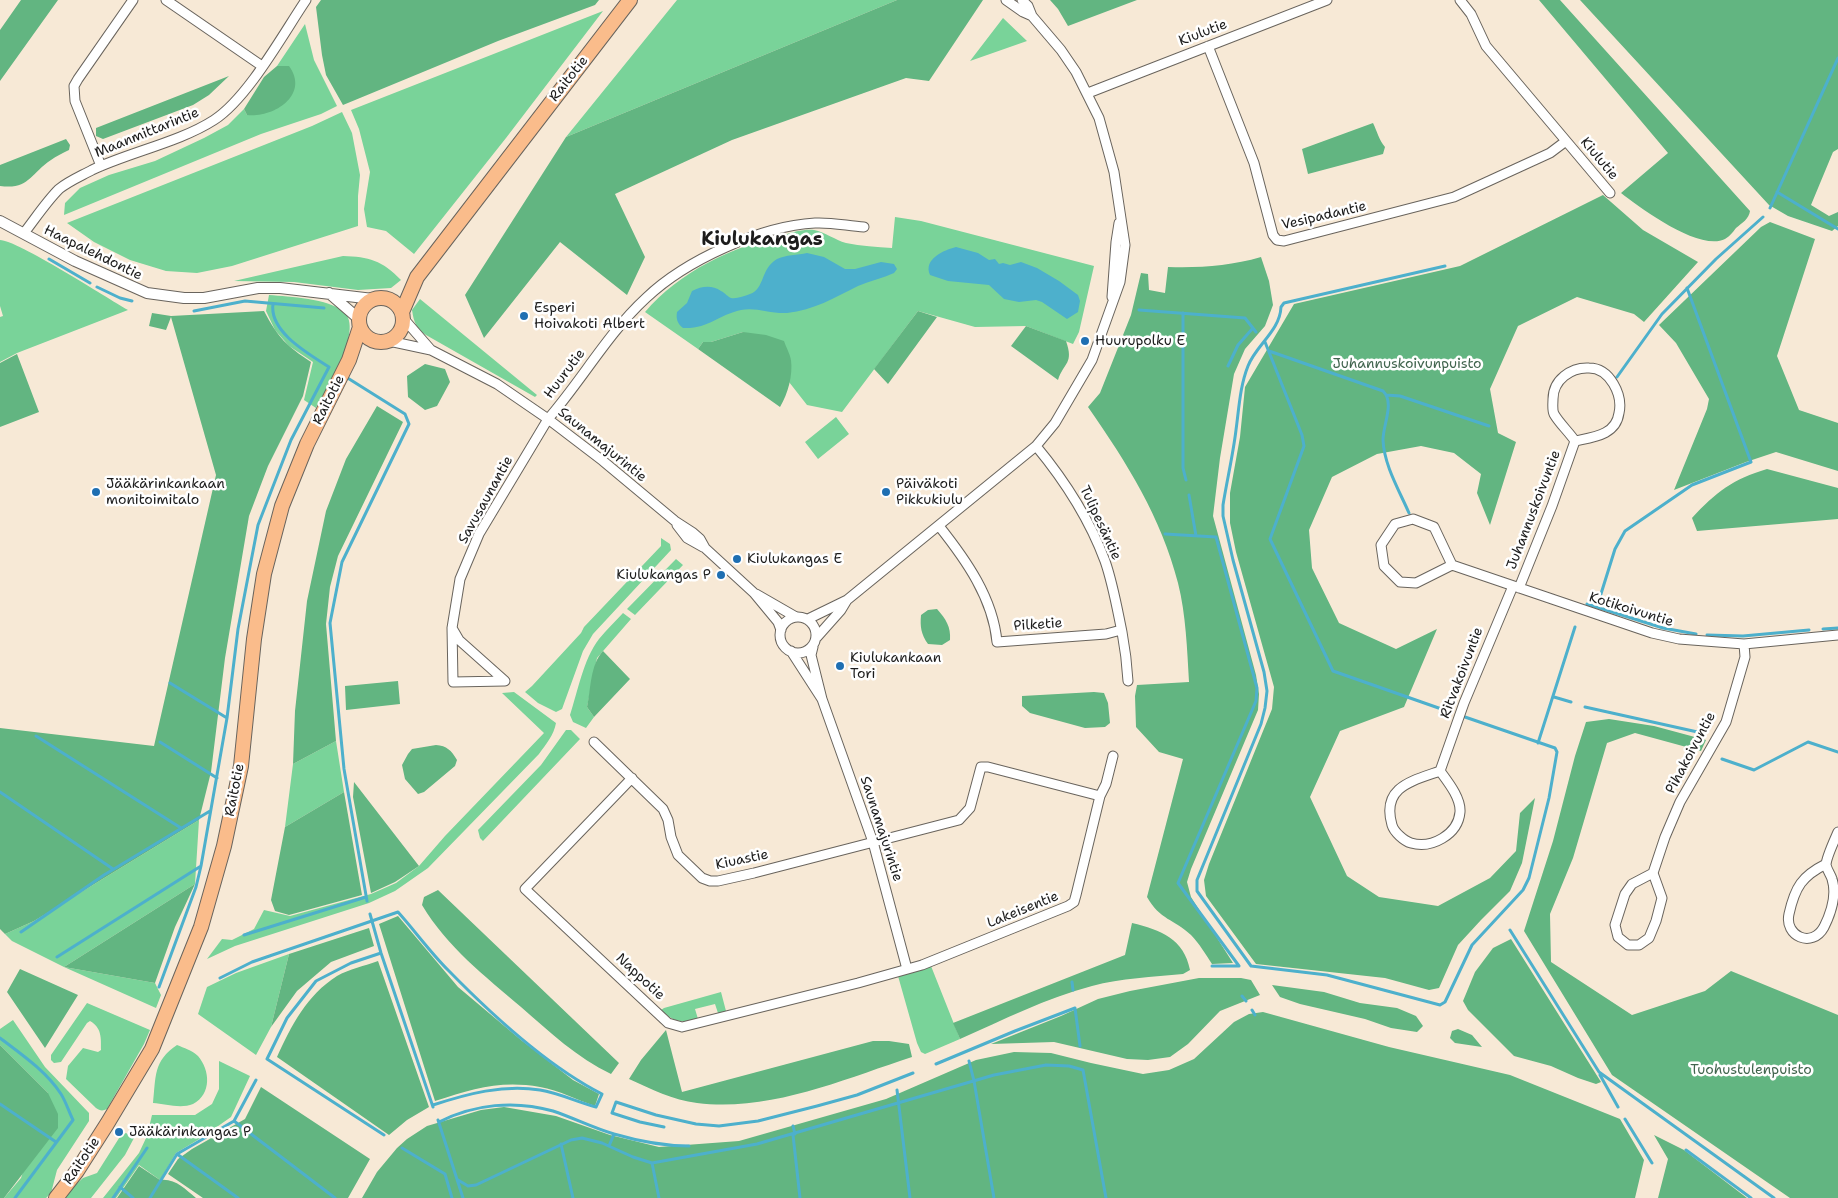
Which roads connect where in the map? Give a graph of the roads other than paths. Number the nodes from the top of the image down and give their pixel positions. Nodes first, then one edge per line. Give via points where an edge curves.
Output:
1 (133, 0) edge
2 (166, 0) edge
3 (306, 0) edge
4 (630, 0) edge
5 (1006, 0) edge
6 (1022, 0) edge
7 (1328, 0) edge
8 (1460, 0) edge
9 (1032, 16) junction
10 (1208, 46) junction
11 (262, 66) junction
12 (1088, 92) junction
13 (1566, 141) junction
14 (101, 166) junction
15 (1610, 193) dead end
16 (0, 220) edge
17 (864, 228) dead end
18 (24, 233) junction
19 (417, 277) junction
20 (328, 292) junction
21 (388, 298) junction
22 (373, 299) junction
23 (403, 315) junction
24 (359, 323) junction
25 (374, 341) junction
26 (389, 341) junction
27 (431, 350) junction
28 (349, 360) junction
29 (548, 419) junction
30 (1575, 441) junction
31 (1036, 446) junction
32 (939, 526) junction
33 (1452, 565) junction
34 (1516, 587) junction
35 (754, 593) junction
36 (847, 600) junction
37 (796, 617) junction
38 (808, 619) junction
39 (452, 628) junction
40 (781, 630) junction
41 (1121, 630) junction
42 (1838, 635) edge
43 (816, 637) junction
44 (1744, 644) junction
45 (813, 646) junction
46 (791, 651) junction
47 (1128, 681) dead end
48 (822, 699) junction
49 (594, 742) dead end
50 (1113, 756) dead end
51 (1440, 772) junction
52 (632, 778) junction
53 (1100, 796) junction
54 (1838, 832) edge
55 (872, 842) junction
56 (1826, 864) junction
57 (1653, 872) junction
58 (907, 969) junction
59 (56, 1198) edge

1 - 14 street via 74,86 74,101
2 - 11 street
3 - 11 street, Maanmittarintie
4 - 19 main road, Raitotie
5 - 9 street
6 - 9 street
7 - 10 street, Kiulutie
8 - 13 street, Kiulutie via 1471,14 1486,46
9 - 12 street via 1061,50
10 - 12 street, Kiulutie
10 - 13 street, Vesipadantie via 1254,164 1277,240 1284,241 1454,197 1550,153
11 - 14 street, Maanmittarintie via 231,106 215,119 198,129
12 - 31 street via 1110,154 1125,245 1124,262 1092,360 1054,423
13 - 15 street, Kiulutie
14 - 18 street, Maanmittarintie via 59,190
16 - 18 street, Haapalehdontie
17 - 29 street, Huurutie via 816,223 774,231 701,259 640,304
18 - 20 street, Haapalehdontie via 75,261 147,293 204,298 265,288
19 - 21 main road, Raitotie
19 - 23 main road, Raitotie
20 - 22 street, Haapalehdontie
20 - 24 street
21 - 22 main road
21 - 23 main road via 394,301
22 - 24 main road via 363,307
23 - 26 main road, Raitotie via 400,332
23 - 27 street, Saunamajurintie
24 - 25 main road via 363,333
24 - 28 main road, Raitotie
25 - 26 main road
25 - 28 main road, Raitotie
26 - 27 street, Saunamajurintie
27 - 29 street, Saunamajurintie via 496,384
28 - 59 main road, Raitotie via 307,444 282,506 264,574 241,766 224,846 201,927 152,1049 77,1171
29 - 35 street, Saunamajurintie via 692,532
29 - 39 street, Savusaunantie via 479,534 460,579
30 - 30 street, Juhannuskoivuntie via 1553,412 1553,391 1569,372 1590,368 1602,372 1616,389 1621,403 1618,419 1611,430
30 - 34 street, Juhannuskoivuntie via 1552,506
31 - 32 street
31 - 41 street, Tulipesäntie via 1068,487 1087,521 1105,561
32 - 36 street
32 - 41 street, Pilketie via 980,586 997,642 1106,634
33 - 33 street via 1434,527 1413,519 1395,524 1381,545 1384,566 1400,582 1416,583
33 - 34 street, Kotikoivuntie
34 - 44 street, Kotikoivuntie via 1652,633 1679,639
34 - 51 street, Ritvakoivuntie via 1464,702
35 - 37 street, Saunamajurintie
35 - 40 street, Saunamajurintie
36 - 38 street
36 - 43 street
37 - 38 street
37 - 40 street via 786,622
38 - 43 street via 815,627
39 - 39 street, Savusaunantie via 453,682 505,681 459,640
40 - 46 street via 782,642
41 - 47 street, Tulipesäntie
42 - 44 street, Kotikoivuntie
43 - 45 street
44 - 57 street, Pihakoivuntie via 1745,657 1726,722 1680,802
45 - 46 street via 802,653
45 - 48 street, Saunamajurintie via 811,655
46 - 48 street, Saunamajurintie
48 - 55 street, Saunamajurintie
49 - 52 street, Kiuastie
50 - 53 street, Lakeisentie
51 - 51 street via 1409,782 1393,794 1388,812 1394,830 1409,842 1423,845 1438,841 1454,828 1460,812 1454,790
52 - 55 street, Kiuastie via 663,810 678,855 702,878 710,881 754,873
52 - 58 street, Nappotie via 525,889 668,1023 682,1027
53 - 55 street via 981,767 970,808 959,820
53 - 58 street, Lakeisentie via 1074,902
54 - 56 street
55 - 58 street, Saunamajurintie
56 - 56 street via 1811,871 1801,881 1792,902 1788,920 1792,933 1799,938 1807,940 1816,936 1830,915 1835,891
57 - 57 street via 1632,884 1625,894 1615,925 1618,937 1628,945 1639,945 1650,938 1656,921 1662,898

